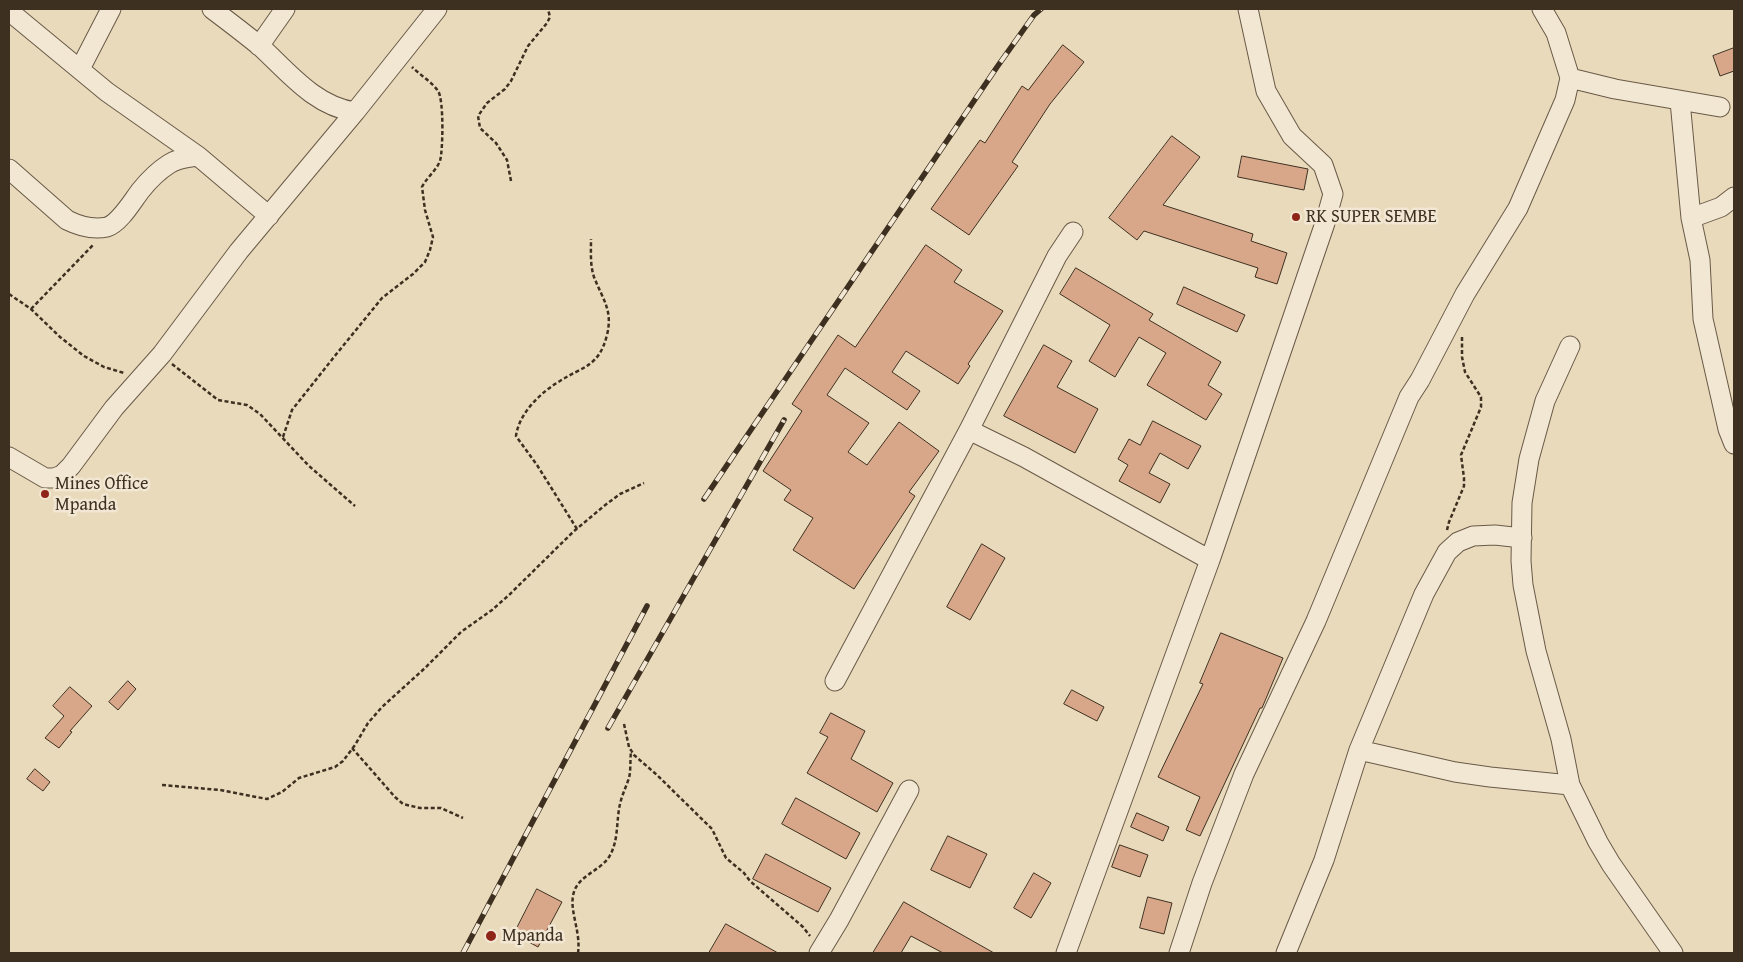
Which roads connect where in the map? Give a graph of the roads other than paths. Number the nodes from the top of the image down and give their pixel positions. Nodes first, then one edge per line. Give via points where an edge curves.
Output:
1 (111, 9) edge
2 (212, 9) edge
3 (285, 9) edge
4 (437, 9) edge
5 (1248, 9) edge
6 (1542, 9) edge
7 (9, 11) edge
8 (260, 46) junction
9 (80, 69) junction
10 (1570, 78) junction
11 (1680, 101) junction
12 (1720, 107) dead end
13 (355, 112) junction
14 (198, 156) junction
15 (9, 169) edge
16 (1734, 197) edge
17 (270, 216) junction
18 (1691, 218) junction
19 (1073, 232) dead end
20 (1570, 346) dead end
21 (969, 430) junction
22 (1734, 444) edge
23 (9, 457) edge
24 (1522, 538) junction
25 (1210, 560) junction
26 (835, 681) dead end
27 (1359, 750) junction
28 (1570, 785) junction
29 (909, 790) dead end
30 (820, 951) edge
31 (1066, 953) edge
32 (1179, 953) edge
33 (1286, 953) edge
34 (1673, 953) edge

1 - 9 street
2 - 8 street
3 - 8 street
4 - 13 street
5 - 25 street via 1266,91 1292,136 1323,165 1333,194
6 - 10 street via 1556,33
7 - 9 street
8 - 13 street via 314,96 336,108
9 - 14 street
10 - 11 street
10 - 32 street via 1565,100 1518,208 1478,272 1409,397 1319,613 1244,774
11 - 12 street
11 - 18 street
13 - 17 street
14 - 15 street via 170,163 141,190 118,219 109,226 90,228 67,220
14 - 17 street
16 - 18 street via 1721,207
17 - 23 street via 62,475 45,478
18 - 22 street via 1700,260 1703,318
19 - 21 street via 1057,256
20 - 24 street via 1545,401 1529,459 1522,503
21 - 25 street
21 - 26 street
24 - 27 street via 1473,536 1458,542 1447,552 1424,594
24 - 28 street via 1523,585
25 - 31 street
27 - 28 street via 1455,772
27 - 33 street via 1324,860
28 - 34 street via 1611,864
29 - 30 street via 840,920

